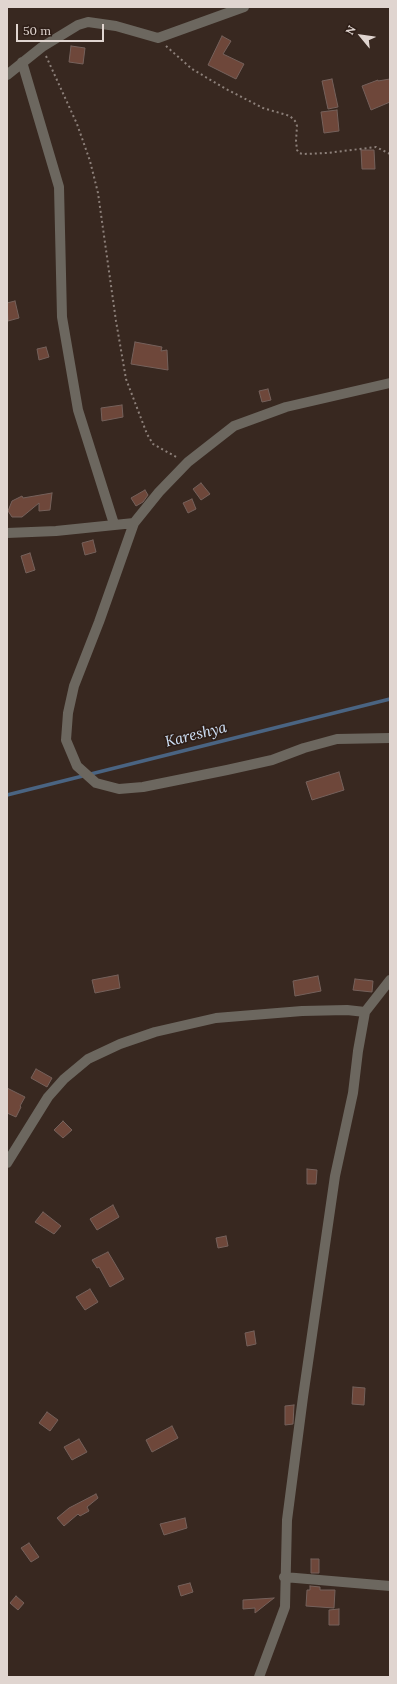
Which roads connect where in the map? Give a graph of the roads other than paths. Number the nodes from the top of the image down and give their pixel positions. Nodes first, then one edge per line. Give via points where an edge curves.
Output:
1 (244, 7) edge
2 (22, 62) junction
3 (7, 75) edge
4 (390, 383) edge
5 (134, 523) junction
6 (114, 524) junction
7 (7, 533) edge
8 (390, 738) edge
9 (390, 980) edge
10 (365, 1012) junction
11 (7, 1163) edge
12 (284, 1577) junction
13 (390, 1586) edge
14 (260, 1677) edge

1 - 2 street via 158,38 116,26 88,22 78,25
2 - 3 street
2 - 6 street via 59,187 62,317 78,410
4 - 5 street via 286,407 234,426 188,462
5 - 6 street
5 - 8 street via 74,686 68,713 66,740 77,766 96,783 119,789 143,787 272,760 336,739
6 - 7 street via 56,531
9 - 10 street
10 - 11 street via 302,1011 216,1018 155,1032 120,1044 88,1059 64,1079 48,1097
10 - 12 street via 352,1099 335,1176 303,1396 286,1520
12 - 13 street
12 - 14 street via 285,1607

